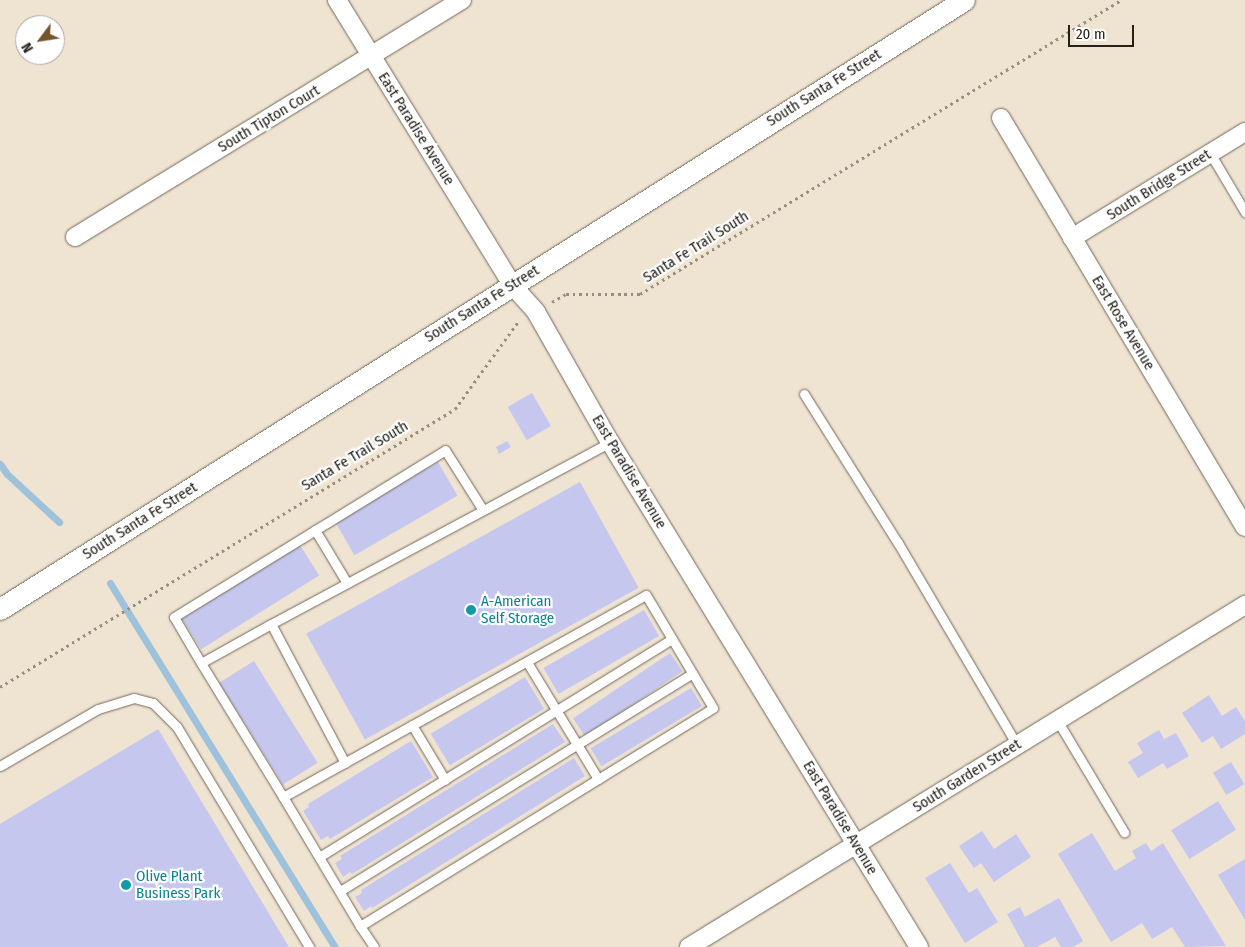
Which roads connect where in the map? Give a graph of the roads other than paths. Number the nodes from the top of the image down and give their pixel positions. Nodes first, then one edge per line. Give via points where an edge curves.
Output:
1 (337, 0) edge
2 (462, 0) edge
3 (964, 0) edge
4 (371, 57) junction
5 (1001, 118) dead end
6 (1245, 132) edge
7 (1210, 153) junction
8 (1245, 212) edge
9 (76, 237) dead end
10 (1072, 238) junction
11 (512, 286) junction
12 (804, 394) dead end
13 (610, 442) junction
14 (483, 510) junction
15 (1245, 527) edge
16 (315, 530) junction
17 (347, 583) junction
18 (1245, 605) edge
19 (0, 609) edge
20 (271, 624) junction
21 (672, 639) junction
22 (527, 662) junction
23 (201, 663) junction
24 (692, 674) junction
25 (557, 711) junction
26 (1057, 720) junction
27 (412, 725) junction
28 (577, 745) junction
29 (1017, 745) junction
30 (345, 763) junction
31 (0, 766) edge
32 (598, 779) junction
33 (445, 780) junction
34 (283, 797) junction
35 (1124, 832) dead end
36 (855, 844) junction
37 (319, 857) junction
38 (340, 891) junction
39 (360, 926) junction
40 (309, 947) edge
41 (374, 947) edge
42 (689, 947) edge
43 (919, 947) edge

1 - 4 street, East Paradise Avenue
2 - 4 street, South Tipton Court
3 - 11 street, South Santa Fe Street
4 - 9 street, South Tipton Court
4 - 11 street, East Paradise Avenue
5 - 10 street, East Rose Avenue
6 - 7 street, South Bridge Street
7 - 8 lane
7 - 10 street, South Bridge Street
10 - 15 street, East Rose Avenue
11 - 13 street, East Paradise Avenue via 536,312
11 - 19 street, South Santa Fe Street
12 - 29 lane via 898,543
13 - 14 lane
13 - 36 street, East Paradise Avenue
14 - 16 lane via 446,450
14 - 17 lane
16 - 17 lane
16 - 23 lane via 174,617
17 - 20 lane
18 - 26 street, South Garden Street
20 - 23 lane
20 - 30 lane
21 - 22 lane via 646,596
21 - 24 lane
21 - 25 lane
22 - 25 lane
22 - 27 lane
23 - 34 lane
24 - 28 lane
24 - 32 lane via 713,708
25 - 28 lane
25 - 33 lane
26 - 29 street, South Garden Street
26 - 35 lane
27 - 30 lane
27 - 33 lane
28 - 32 lane
28 - 38 lane
29 - 36 street, South Garden Street
30 - 34 lane
31 - 40 lane via 98,710 134,698 153,704 177,727
32 - 39 lane
33 - 37 lane
34 - 37 lane
36 - 42 street, South Garden Street
36 - 43 street, East Paradise Avenue
37 - 38 lane
38 - 39 lane
39 - 41 lane

